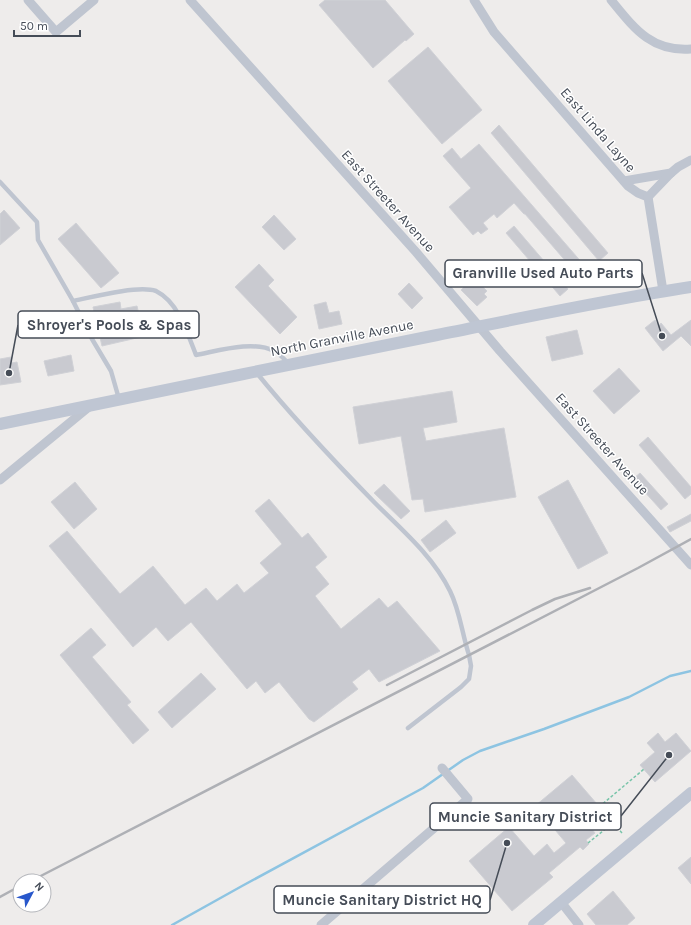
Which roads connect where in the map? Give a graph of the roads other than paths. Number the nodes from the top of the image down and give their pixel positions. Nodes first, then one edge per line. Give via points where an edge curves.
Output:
1 (28, 0) edge
2 (94, 0) edge
3 (190, 0) edge
4 (474, 0) edge
5 (610, 0) edge
6 (691, 49) edge
7 (691, 160) edge
8 (671, 173) junction
9 (624, 181) junction
10 (0, 182) edge
11 (648, 197) junction
12 (691, 286) edge
13 (663, 291) junction
14 (73, 301) junction
15 (479, 326) junction
16 (289, 364) junction
17 (255, 371) junction
18 (119, 399) junction
19 (90, 406) junction
20 (0, 424) edge
21 (0, 480) edge
22 (691, 565) edge
23 (408, 728) dead end
24 (442, 768) dead end
25 (691, 793) edge
26 (561, 902) junction
27 (321, 925) edge
28 (534, 925) edge
29 (579, 925) edge

1 - 2 street via 56,32
3 - 15 street, East Streeter Avenue
4 - 9 street, East Linda Layne via 494,32
5 - 6 street via 645,38 674,49
7 - 8 street
8 - 9 street
8 - 11 street
9 - 11 street, East Linda Layne via 633,190
10 - 14 lane via 37,222 38,240
11 - 13 street
12 - 13 main road, North Granville Avenue
13 - 15 main road, North Granville Avenue
14 - 16 lane via 142,289 155,291 163,295 175,309 196,356 255,346 275,351
14 - 18 lane via 111,371
15 - 16 main road, North Granville Avenue
15 - 22 street, East Streeter Avenue
16 - 17 main road, North Granville Avenue
17 - 18 main road, North Granville Avenue
17 - 23 lane via 333,458 426,555 451,592 469,655 469,679
18 - 19 main road, North Granville Avenue
19 - 20 main road, North Granville Avenue
19 - 21 street
24 - 27 street via 468,799
25 - 26 main road
26 - 28 main road
26 - 29 street

